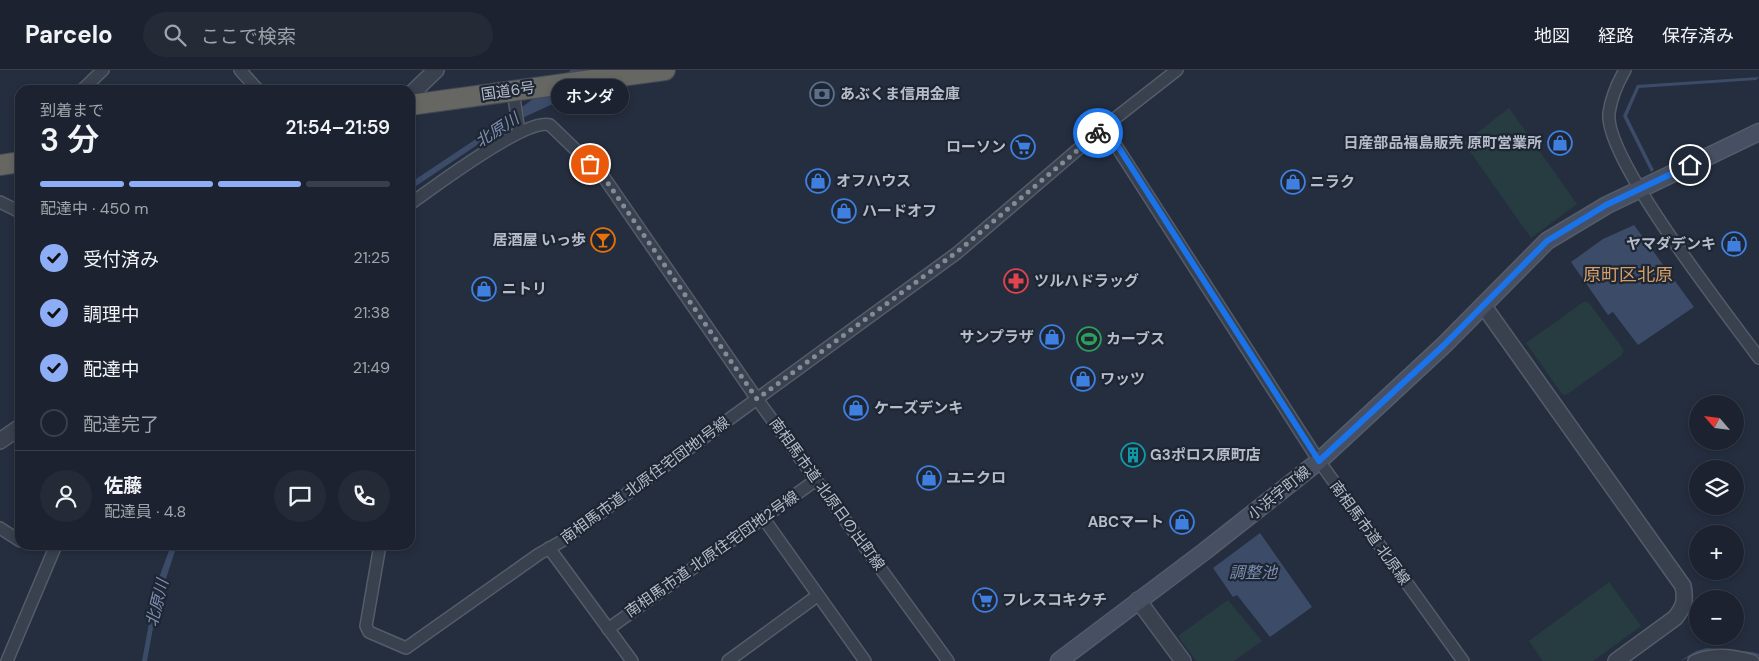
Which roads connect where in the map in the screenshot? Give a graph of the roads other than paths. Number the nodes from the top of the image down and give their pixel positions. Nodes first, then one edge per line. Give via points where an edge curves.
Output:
1 (103, 70) edge
2 (240, 70) edge
3 (436, 70) edge
4 (665, 70) edge
5 (1177, 70) edge
6 (1625, 70) edge
7 (87, 85) edge
8 (254, 85) edge
9 (520, 89) junction
10 (415, 90) edge
11 (415, 104) edge
12 (1104, 127) junction
13 (518, 129) junction
14 (1759, 132) edge
15 (15, 163) edge
16 (0, 165) edge
17 (1639, 190) junction
18 (415, 201) edge
19 (0, 202) edge
20 (15, 210) edge
21 (1483, 305) junction
22 (1759, 358) edge
23 (757, 399) junction
24 (15, 430) edge
25 (0, 441) edge
26 (1319, 461) junction
27 (816, 480) junction
28 (764, 519) junction
29 (0, 528) edge
30 (15, 538) edge
31 (549, 548) junction
32 (54, 550) edge
33 (379, 550) edge
34 (817, 596) junction
35 (1138, 600) junction
36 (608, 629) junction
37 (8, 661) edge
38 (632, 661) edge
39 (728, 661) edge
40 (865, 661) edge
41 (948, 661) edge
42 (1059, 661) edge
43 (1182, 661) edge
44 (1462, 661) edge
45 (1616, 661) edge
46 (1694, 661) edge
47 (1753, 661) edge

1 - 7 street
2 - 8 street
3 - 10 street
4 - 9 highway, 国道6号
5 - 12 street
6 - 17 street via 1609,114 1612,134
9 - 11 highway, 国道6号
9 - 13 street via 515,111
12 - 23 street, 南相馬市道 北原住宅団地1号線 via 957,252
12 - 26 street, 南相馬市道 北原線
13 - 18 street, 南相馬市道 北原日の出町線
13 - 23 street, 南相馬市道 北原日の出町線 via 550,125 603,176
14 - 17 main road, 小浜字町線
15 - 16 highway
17 - 21 main road, 小浜字町線 via 1547,241
17 - 22 street
19 - 20 street
21 - 26 main road, 小浜字町線
21 - 45 street via 1683,586 1683,609 1675,618
23 - 27 street, 南相馬市道 北原日の出町線
23 - 31 street, 南相馬市道 北原住宅団地1号線
24 - 25 street
26 - 35 main road, 小浜字町線
26 - 44 street, 南相馬市道 北原線
27 - 28 street, 南相馬市道 北原住宅団地2号線
27 - 41 street, 南相馬市道 北原日の出町線
28 - 34 street
28 - 36 street, 南相馬市道 北原住宅団地2号線
29 - 30 street
31 - 33 street via 406,648 369,632 366,626
31 - 36 street, 南相馬市道 北原住宅団地1号線
32 - 37 street
34 - 39 street
34 - 40 street
35 - 42 main road, 小浜字町線
35 - 43 street
36 - 38 street, 南相馬市道 北原住宅団地1号線
46 - 47 street via 1704,656 1722,655

